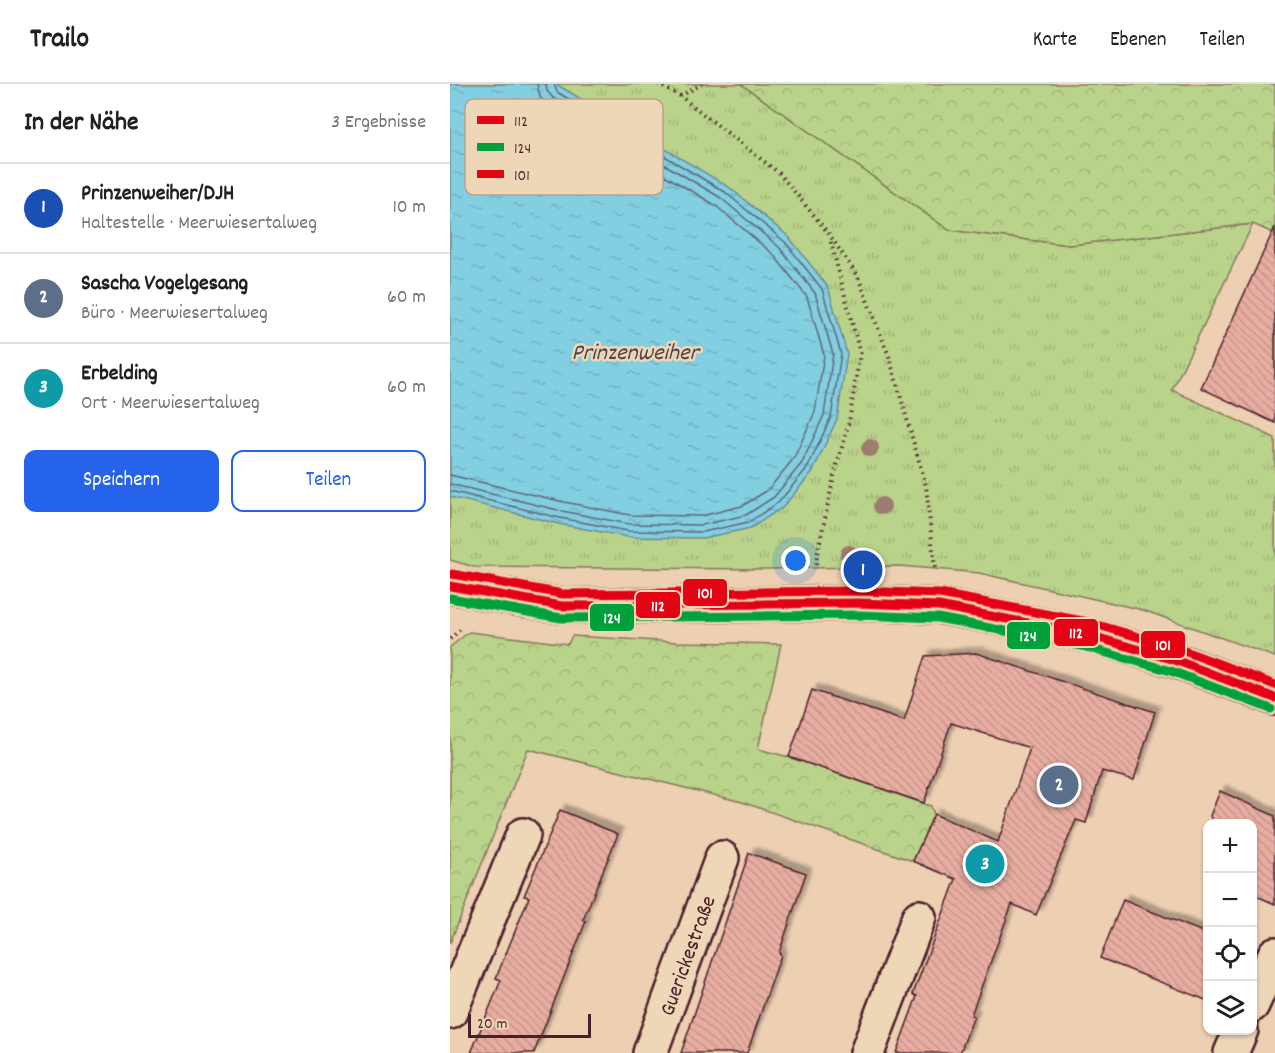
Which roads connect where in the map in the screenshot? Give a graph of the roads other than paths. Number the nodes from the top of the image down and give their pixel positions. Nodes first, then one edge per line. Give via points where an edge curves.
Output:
1 (450, 586) edge
2 (1275, 698) edge
3 (523, 835) dead end
4 (722, 858) dead end
5 (919, 917) dead end
6 (1275, 954) edge
7 (1257, 994) edge
8 (450, 1012) edge
9 (1239, 1035) edge
10 (651, 1053) edge
11 (867, 1053) edge
12 (1231, 1053) edge

1 - 2 main road via 562,606 939,606 1085,634 1174,660
3 - 8 street
4 - 10 street, Guerickestraße
5 - 11 street
6 - 7 street
9 - 12 street

